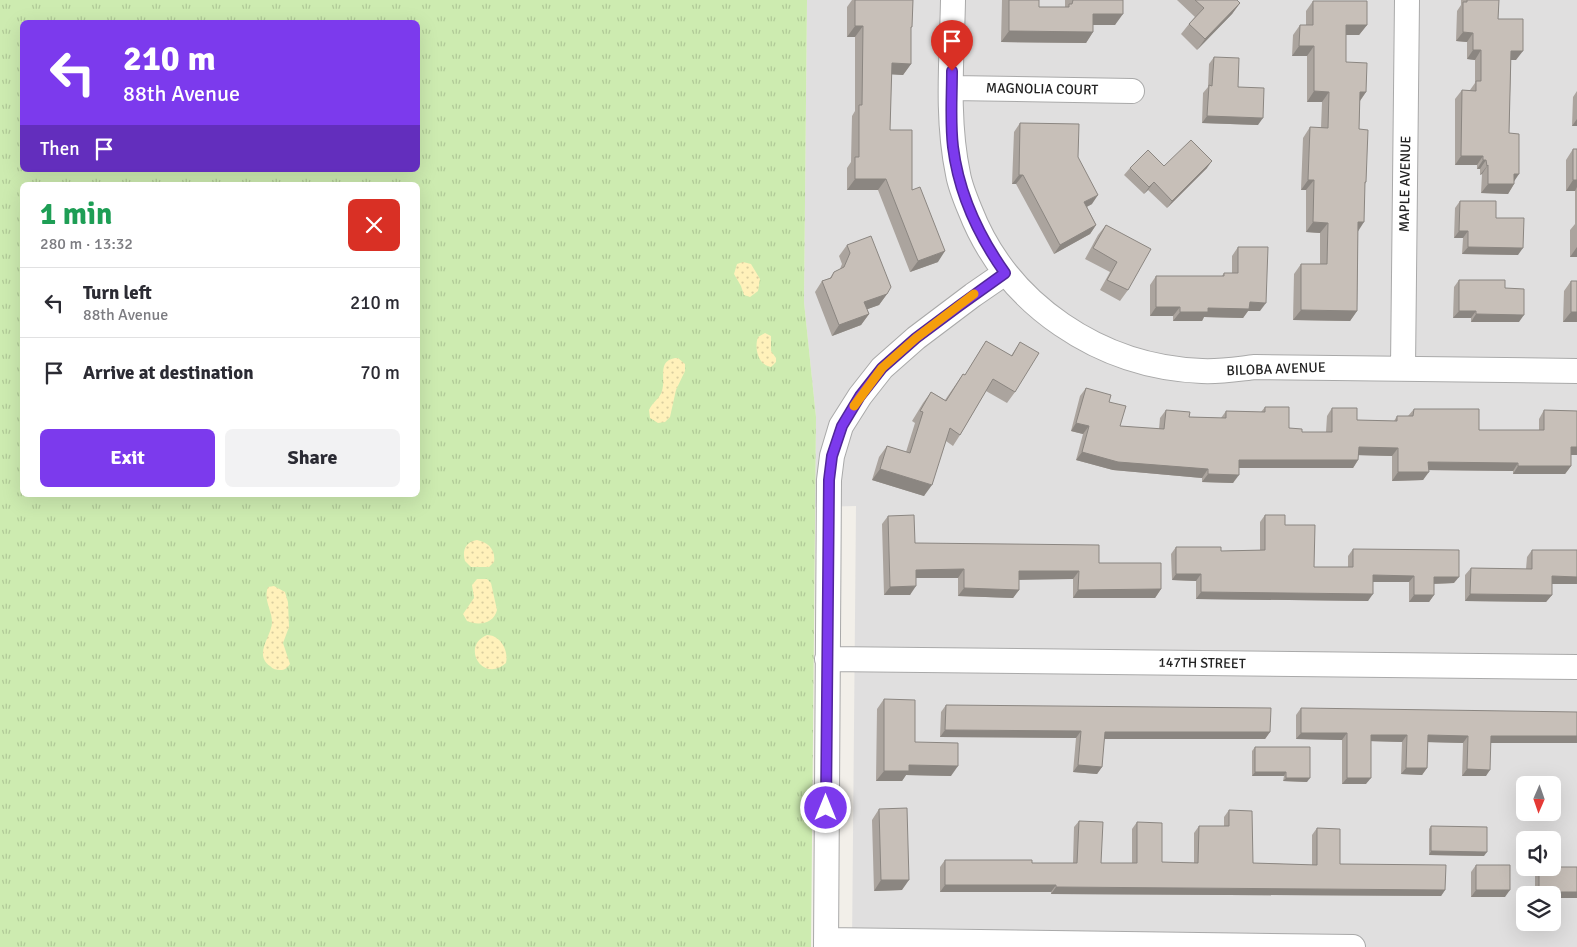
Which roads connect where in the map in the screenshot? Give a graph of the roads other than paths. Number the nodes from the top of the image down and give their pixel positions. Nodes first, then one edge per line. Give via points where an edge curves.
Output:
1 (953, 0) edge
2 (1407, 0) edge
3 (952, 88) junction
4 (1132, 91) dead end
5 (1005, 273) junction
6 (1403, 368) junction
7 (1577, 371) edge
8 (827, 659) junction
9 (1577, 667) edge
10 (826, 943) edge
11 (1353, 947) edge

1 - 3 street, BILOBA AVENUE
2 - 6 street, MAPLE AVENUE
3 - 4 street, MAGNOLIA COURT
3 - 5 street, BILOBA AVENUE via 958,176 976,227
5 - 6 street, BILOBA AVENUE via 1051,318 1082,338 1148,363 1202,371 1254,367
5 - 8 street via 916,338 882,368 842,426 832,456 829,480
6 - 7 street, BILOBA AVENUE
8 - 9 street, 147TH STREET
8 - 10 street
10 - 11 street

